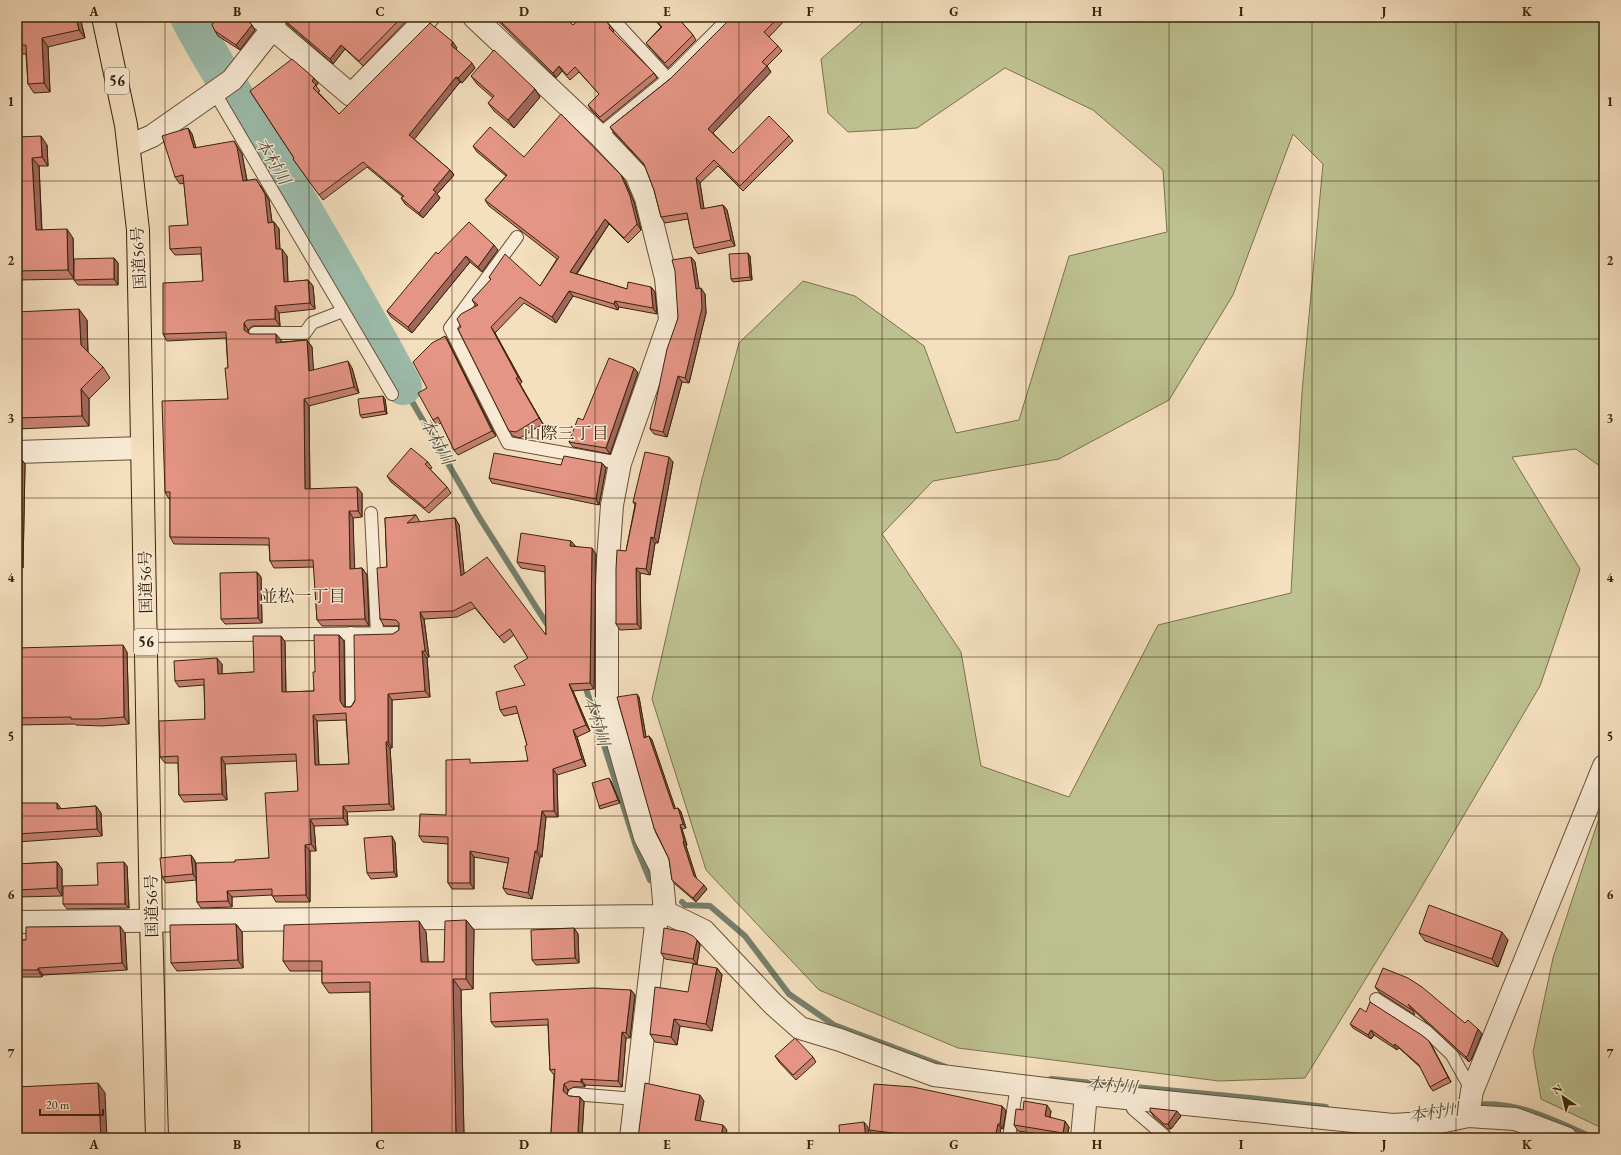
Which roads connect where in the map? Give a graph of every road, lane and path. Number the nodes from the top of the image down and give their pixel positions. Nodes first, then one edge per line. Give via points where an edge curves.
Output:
1 (103, 17) edge
2 (428, 17) edge
3 (474, 17) edge
4 (611, 17) edge
5 (730, 17) edge
6 (269, 21) edge
7 (668, 79) junction
8 (222, 88) junction
9 (599, 134) junction
10 (129, 146) junction
11 (517, 237) edge
12 (343, 311) junction
13 (255, 333) edge
14 (392, 394) dead end
15 (142, 448) junction
16 (17, 452) edge
17 (620, 463) junction
18 (370, 513) dead end
19 (351, 633) junction
20 (377, 633) junction
21 (398, 633) edge
22 (146, 636) junction
23 (352, 707) edge
24 (1604, 766) edge
25 (661, 914) junction
26 (151, 920) junction
27 (17, 922) edge
28 (1376, 998) edge
29 (1017, 1085) junction
30 (574, 1094) dead end
31 (1086, 1094) junction
32 (636, 1099) junction
33 (1134, 1099) junction
34 (1470, 1103) junction
35 (157, 1138) edge
36 (631, 1138) edge
37 (1009, 1138) edge
38 (1082, 1138) edge
39 (1167, 1138) edge
40 (1566, 1138) edge

1 - 10 highway, 56
2 - 6 street via 351,95
3 - 9 street
4 - 7 lane
5 - 7 lane
6 - 8 street
7 - 9 lane
8 - 10 street via 152,136
8 - 12 lane
9 - 17 street via 636,174 646,198 666,278 670,320
10 - 15 highway, 国道56号 / 56 via 138,230
11 - 17 lane via 450,328 508,443
12 - 13 lane via 312,323 305,333
12 - 14 lane
15 - 16 street
15 - 22 highway, 国道56号 / 56
17 - 25 street via 612,505 607,574 607,704 645,837 661,868
18 - 20 lane
19 - 20 lane
19 - 22 lane
19 - 23 lane
20 - 21 lane
22 - 26 highway, 国道56号 / 56
24 - 34 street
25 - 26 street
25 - 29 street via 704,931 772,1004 800,1028 934,1075
25 - 32 street
26 - 27 street
26 - 35 highway, 国道56号 / 56
28 - 34 lane via 1428,1032 1452,1056
29 - 31 street
29 - 37 lane
30 - 32 lane
31 - 33 street
31 - 38 street
32 - 36 street
33 - 34 street via 1393,1125 1440,1122
33 - 39 lane via 1132,1109
34 - 40 street

